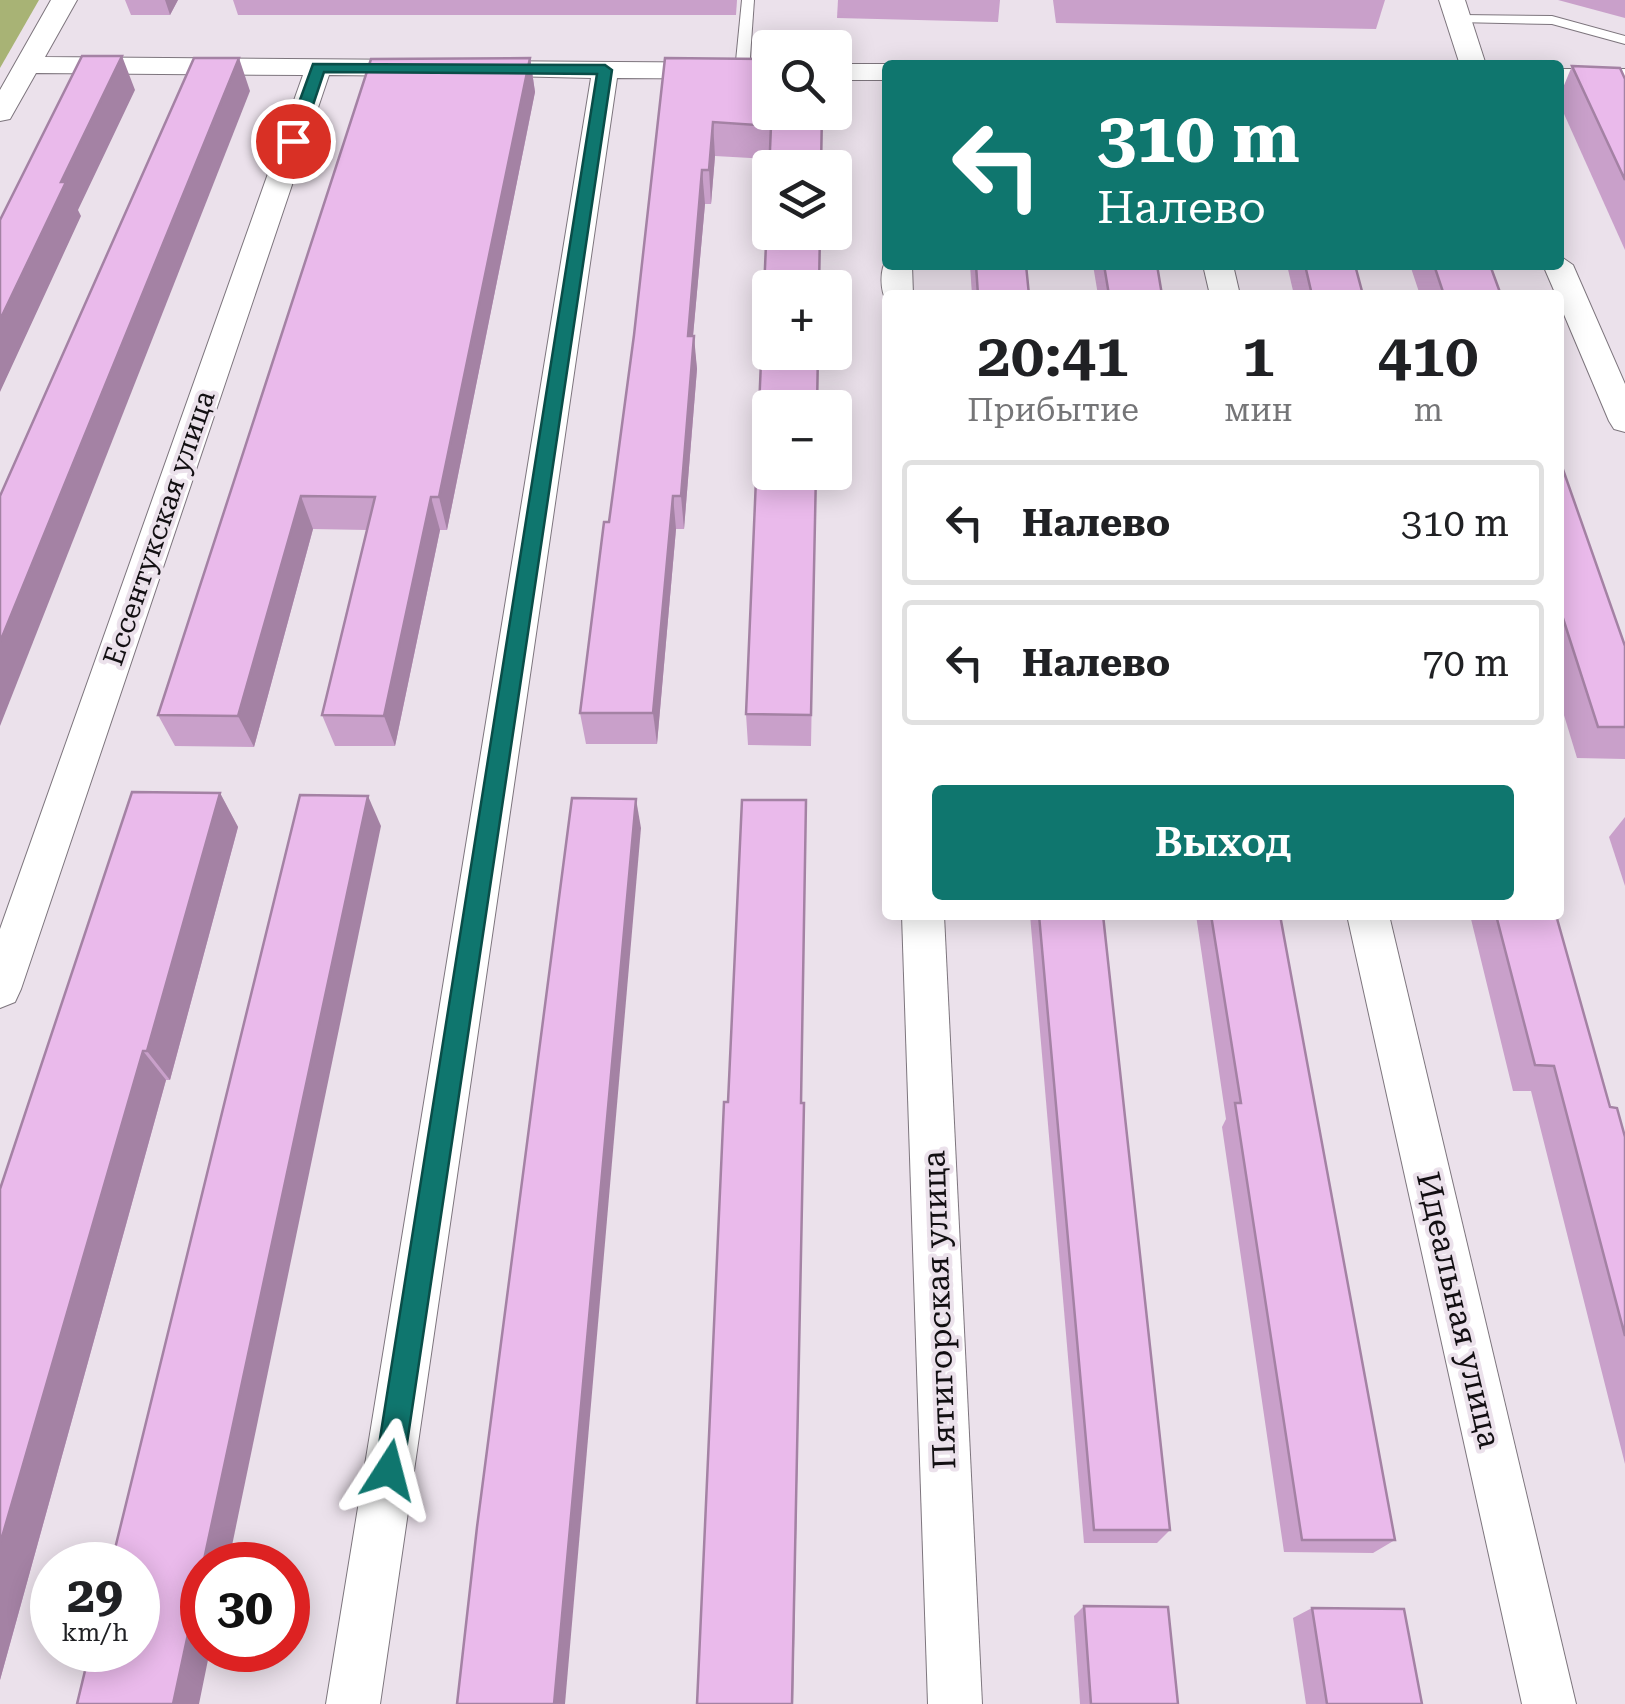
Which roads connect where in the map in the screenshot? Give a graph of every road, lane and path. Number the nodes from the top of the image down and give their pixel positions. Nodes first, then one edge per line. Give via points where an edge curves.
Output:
1 (64, 0) edge
2 (748, 0) edge
3 (1456, 9) edge
4 (1625, 40) edge
5 (1471, 60) edge
6 (27, 65) junction
7 (318, 68) junction
8 (605, 70) junction
9 (742, 71) junction
10 (752, 71) edge
11 (852, 72) edge
12 (882, 72) edge
13 (1564, 77) edge
14 (1625, 77) edge
15 (0, 113) edge
16 (1560, 270) edge
17 (1625, 420) edge
18 (924, 920) edge
19 (1369, 920) edge
20 (0, 990) edge
21 (353, 1704) edge
22 (955, 1704) edge
23 (1550, 1704) edge

1 - 6 street
2 - 9 lane
3 - 4 lane via 1552,20
3 - 5 street
6 - 7 street
6 - 15 street
7 - 8 street
7 - 20 street, Ессентукская улица
8 - 9 street
8 - 21 street
9 - 10 street
11 - 12 street
13 - 14 street
16 - 17 street
18 - 22 street, Пятигорская улица
19 - 23 street, Идеальная улица

